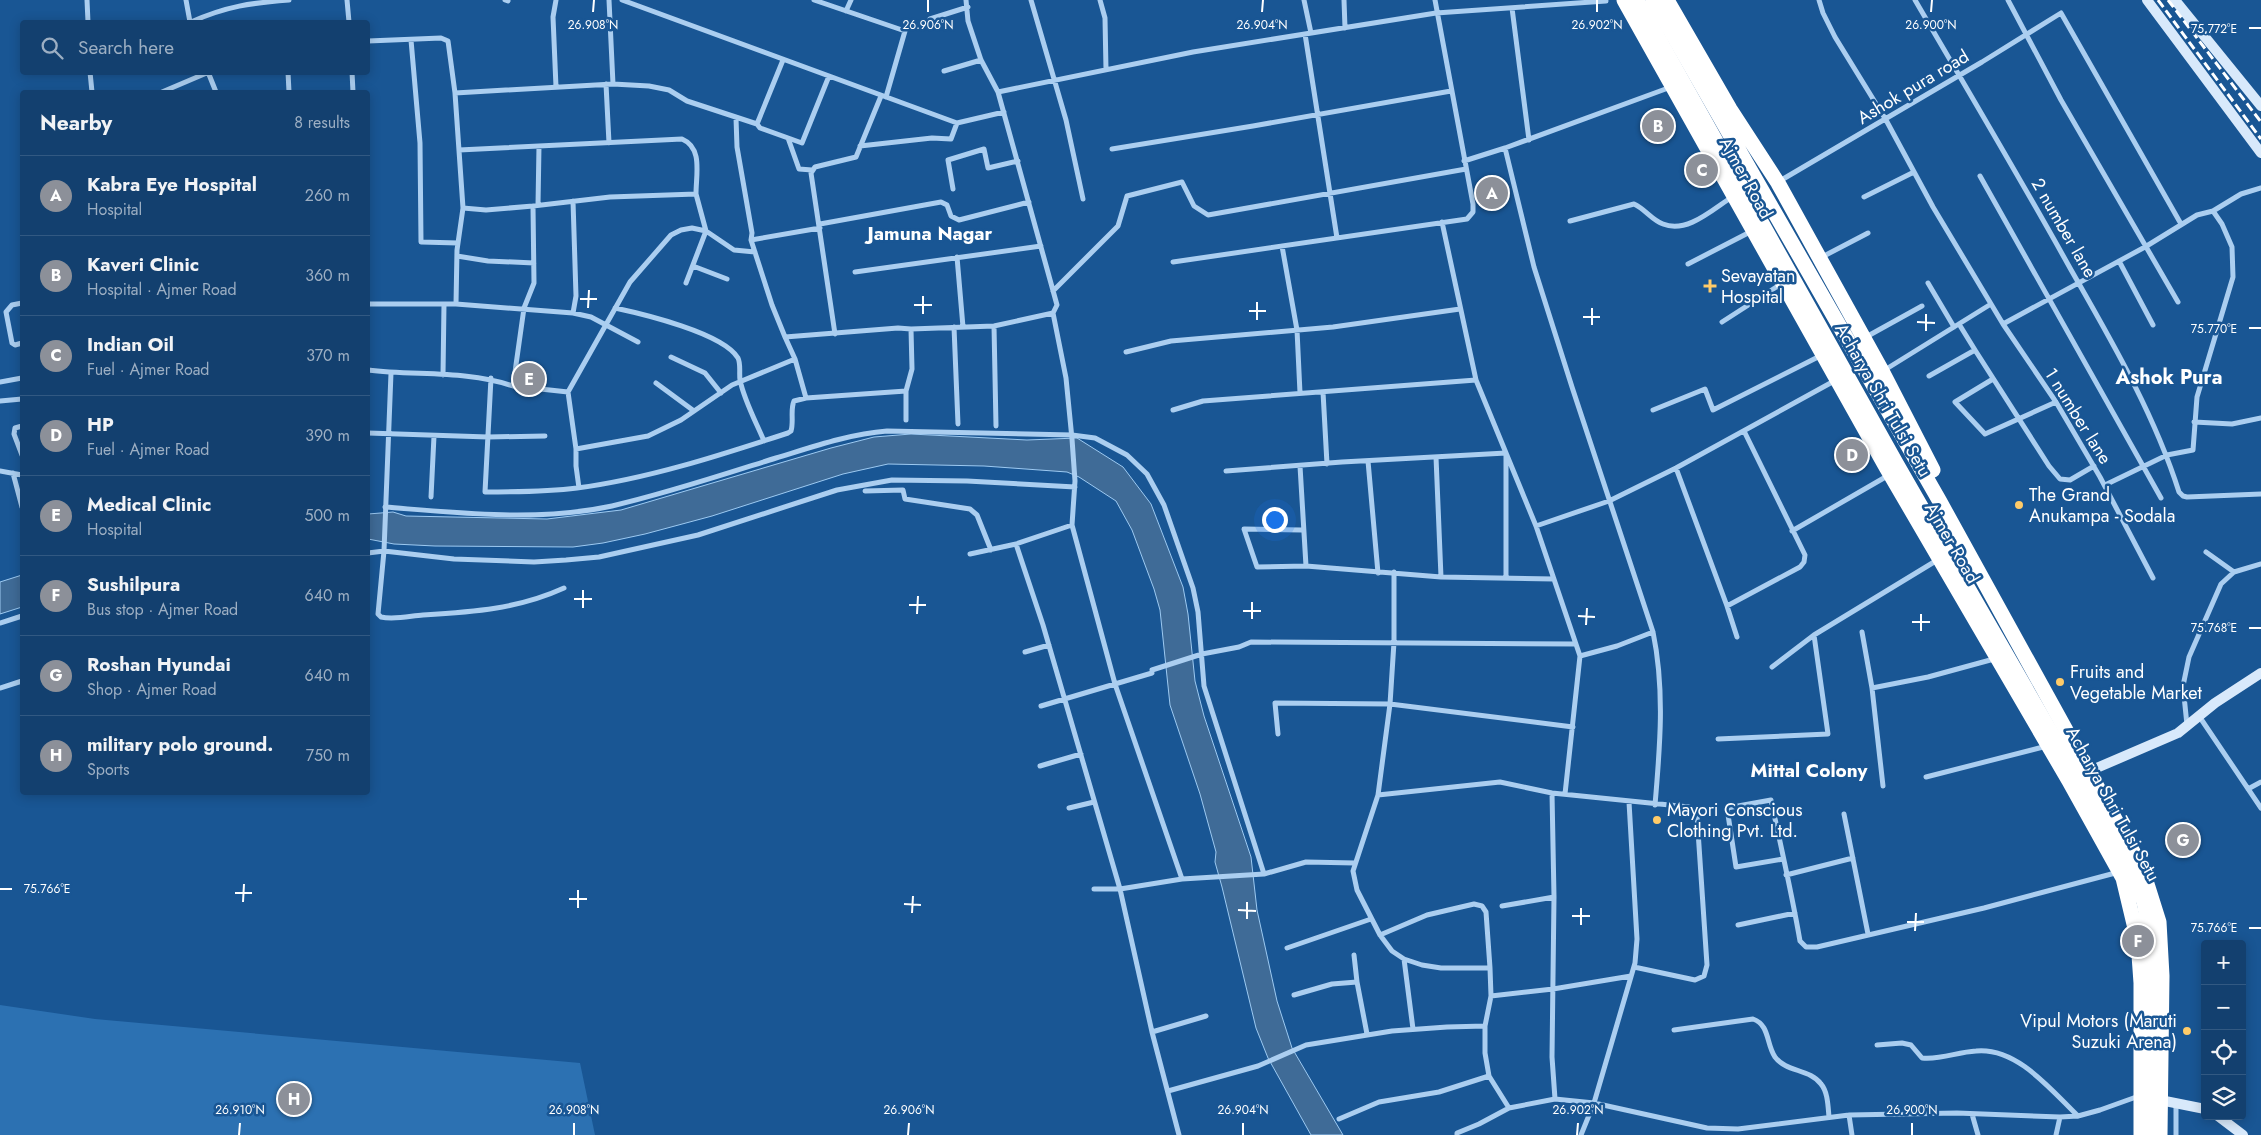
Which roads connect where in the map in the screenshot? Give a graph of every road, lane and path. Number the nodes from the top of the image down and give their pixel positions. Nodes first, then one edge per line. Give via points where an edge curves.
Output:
1 (87, 0) edge
2 (186, 0) edge
3 (289, 0) edge
4 (347, 0) edge
5 (556, 0) edge
6 (609, 0) edge
7 (622, 0) edge
8 (814, 0) edge
9 (851, 0) edge
10 (966, 0) edge
11 (1031, 0) edge
12 (1100, 0) edge
13 (1304, 0) edge
14 (1344, 0) edge
15 (1435, 0) edge
16 (1624, 0) edge
17 (1637, 0) edge
18 (1653, 0) edge
19 (1667, 0) edge
20 (1819, 0) edge
21 (1915, 0) edge
22 (2008, 0) edge
23 (2147, 0) edge
24 (2175, 0) edge
25 (1606, 1) edge
26 (968, 7) junction
27 (1512, 8) junction
28 (846, 11) junction
29 (1436, 13) junction
30 (88, 20) edge
31 (190, 20) edge
32 (195, 20) edge
33 (349, 20) edge
34 (930, 20) dead end
35 (1345, 28) junction
36 (1308, 34) junction
37 (2026, 36) junction
38 (411, 40) junction
39 (370, 41) edge
40 (783, 60) junction
41 (982, 60) junction
42 (1106, 70) junction
43 (944, 71) dead end
44 (90, 75) edge
45 (203, 75) edge
46 (209, 75) edge
47 (288, 75) edge
48 (352, 75) edge
49 (829, 76) junction
50 (1960, 76) junction
51 (1054, 81) junction
52 (606, 84) junction
53 (613, 84) junction
54 (1674, 86) junction
55 (556, 87) junction
56 (92, 90) edge
57 (167, 90) edge
58 (215, 90) edge
59 (289, 90) edge
60 (353, 90) edge
61 (1451, 91) junction
62 (998, 92) junction
63 (455, 93) junction
64 (883, 97) junction
65 (2261, 106) edge
66 (1004, 112) junction
67 (1317, 116) junction
68 (736, 118) junction
69 (1886, 120) junction
70 (957, 123) junction
71 (757, 124) junction
72 (788, 138) junction
73 (1529, 140) junction
74 (609, 142) junction
75 (539, 146) junction
76 (860, 146) junction
77 (1505, 148) junction
78 (1112, 149) dead end
79 (459, 150) junction
80 (2261, 153) edge
81 (1018, 161) junction
82 (1464, 161) junction
83 (812, 170) junction
84 (1466, 170) junction
85 (1914, 172) junction
86 (1980, 176) dead end
87 (1778, 183) junction
88 (2261, 188) edge
89 (953, 189) dead end
90 (1329, 193) junction
91 (696, 194) junction
92 (1735, 196) junction
93 (1864, 197) dead end
94 (1083, 199) dead end
95 (573, 201) junction
96 (1029, 202) junction
97 (536, 206) junction
98 (463, 208) junction
99 (2213, 211) junction
100 (1570, 221) dead end
101 (1442, 222) junction
102 (2181, 224) junction
103 (820, 226) junction
104 (1753, 230) junction
105 (706, 231) junction
106 (1868, 233) dead end
107 (1337, 238) junction
108 (751, 240) junction
109 (458, 243) junction
110 (1042, 246) junction
111 (1282, 246) junction
112 (2145, 247) junction
113 (755, 252) junction
114 (457, 256) junction
115 (957, 257) junction
116 (1819, 259) junction
117 (2119, 261) junction
118 (1173, 262) dead end
119 (534, 263) junction
120 (1688, 264) dead end
121 (693, 266) junction
122 (855, 272) dead end
123 (727, 279) dead end
124 (1928, 283) dead end
125 (686, 284) dead end
126 (1782, 284) junction
127 (2079, 284) junction
128 (1053, 291) junction
129 (2049, 300) junction
130 (2178, 302) dead end
131 (20, 303) edge
132 (370, 304) edge
133 (444, 304) junction
134 (456, 304) junction
135 (1991, 304) junction
136 (1922, 306) dead end
137 (524, 308) junction
138 (615, 308) junction
139 (1460, 309) junction
140 (573, 313) junction
141 (1053, 313) junction
142 (1722, 322) dead end
143 (2003, 324) junction
144 (606, 325) junction
145 (1956, 325) junction
146 (2153, 325) dead end
147 (963, 326) junction
148 (994, 326) junction
149 (954, 327) junction
150 (911, 329) junction
151 (1297, 330) junction
152 (835, 334) junction
153 (785, 337) junction
154 (1864, 338) junction
155 (638, 342) dead end
156 (20, 344) edge
157 (1975, 350) junction
158 (1126, 352) dead end
159 (1822, 354) junction
160 (671, 357) dead end
161 (795, 360) junction
162 (370, 370) edge
163 (1882, 371) junction
164 (391, 372) junction
165 (443, 375) junction
166 (1929, 376) dead end
167 (20, 378) edge
168 (491, 378) junction
169 (1476, 380) junction
170 (1836, 380) junction
171 (1993, 380) junction
172 (740, 381) junction
173 (0, 382) edge
174 (656, 383) dead end
175 (513, 386) junction
176 (906, 390) junction
177 (568, 392) junction
178 (721, 392) junction
179 (1323, 392) junction
180 (1300, 394) junction
181 (806, 398) junction
182 (20, 400) edge
183 (0, 401) edge
184 (2056, 402) junction
185 (1173, 410) dead end
186 (1653, 410) dead end
187 (694, 411) junction
188 (2261, 418) edge
189 (906, 420) dead end
190 (2021, 420) junction
191 (2194, 422) junction
192 (958, 424) dead end
193 (996, 426) dead end
194 (20, 427) edge
195 (1744, 431) junction
196 (370, 434) edge
197 (388, 435) junction
198 (434, 436) junction
199 (545, 436) dead end
200 (488, 437) junction
201 (1072, 437) junction
202 (764, 441) junction
203 (576, 449) junction
204 (20, 450) edge
205 (1506, 454) junction
206 (2168, 455) junction
207 (1436, 457) junction
208 (1368, 461) junction
209 (1327, 464) junction
210 (2143, 465) junction
211 (1300, 466) junction
212 (2094, 466) junction
213 (1676, 468) junction
214 (0, 471) edge
215 (1226, 471) dead end
216 (13, 473) junction
217 (1890, 474) junction
218 (20, 475) edge
219 (1075, 484) junction
220 (2104, 485) junction
221 (579, 488) junction
222 (865, 491) dead end
223 (1936, 494) junction
224 (2261, 494) edge
225 (432, 497) dead end
226 (2161, 498) dead end
227 (20, 499) edge
228 (1609, 501) junction
229 (385, 509) junction
230 (1072, 525) junction
231 (1536, 526) junction
232 (1302, 530) junction
233 (1792, 531) junction
234 (1016, 544) junction
235 (384, 550) junction
236 (991, 550) junction
237 (2206, 552) dead end
238 (370, 554) edge
239 (970, 554) dead end
240 (1939, 558) junction
241 (2261, 564) edge
242 (1306, 566) junction
243 (1394, 572) junction
244 (2234, 572) junction
245 (1378, 573) junction
246 (1441, 577) junction
247 (1506, 578) junction
248 (2153, 578) dead end
249 (1554, 579) junction
250 (564, 588) dead end
251 (1727, 606) junction
252 (20, 617) edge
253 (0, 623) edge
254 (1653, 632) junction
255 (1862, 632) dead end
256 (1814, 635) junction
257 (1737, 637) dead end
258 (1394, 642) junction
259 (1576, 644) junction
260 (1049, 645) junction
261 (1025, 652) dead end
262 (1202, 654) junction
263 (1580, 656) junction
264 (1997, 658) junction
265 (1772, 667) dead end
266 (2261, 673) edge
267 (20, 681) edge
268 (1115, 684) junction
269 (0, 688) edge
270 (1872, 688) junction
271 (1065, 699) junction
272 (1390, 704) junction
273 (1041, 706) dead end
274 (2199, 716) junction
275 (2187, 726) junction
276 (1573, 727) junction
277 (1278, 734) dead end
278 (1718, 739) dead end
279 (2048, 746) junction
280 (1081, 754) junction
281 (1040, 766) dead end
282 (2088, 772) junction
283 (1926, 777) dead end
284 (2069, 781) junction
285 (2261, 782) edge
286 (1882, 786) dead end
287 (2248, 789) junction
288 (1552, 793) junction
289 (1565, 794) junction
290 (1378, 795) junction
291 (1094, 802) junction
292 (1629, 802) junction
293 (1655, 805) junction
294 (1069, 808) dead end
295 (2261, 808) edge
296 (1844, 814) dead end
297 (1853, 858) junction
298 (1783, 859) junction
299 (1355, 863) junction
300 (2119, 872) junction
301 (1264, 874) junction
302 (1786, 875) junction
303 (1182, 879) junction
304 (1094, 889) dead end
305 (1120, 889) junction
306 (1554, 897) junction
307 (1502, 906) dead end
308 (1794, 913) junction
309 (1371, 919) junction
310 (1738, 925) dead end
311 (1868, 934) junction
312 (1380, 935) junction
313 (1287, 948) dead end
314 (1354, 955) dead end
315 (1404, 959) junction
316 (1634, 967) junction
317 (1490, 968) junction
318 (1631, 976) junction
319 (1357, 982) junction
320 (1553, 989) junction
321 (1294, 995) dead end
322 (1491, 996) junction
323 (1206, 1016) dead end
324 (1485, 1026) junction
325 (1413, 1029) junction
326 (1674, 1030) dead end
327 (1152, 1032) junction
328 (1367, 1034) junction
329 (1877, 1045) dead end
330 (1489, 1076) junction
331 (1168, 1090) junction
332 (2142, 1095) junction
333 (1555, 1099) junction
334 (2160, 1100) junction
335 (2176, 1101) junction
336 (1594, 1103) junction
337 (2201, 1107) edge
338 (1509, 1108) junction
339 (1972, 1114) junction
340 (1849, 1116) junction
341 (2078, 1116) junction
342 (1829, 1117) junction
343 (2060, 1117) junction
344 (1339, 1119) dead end
345 (2223, 1120) edge
346 (1738, 1129) junction
347 (1456, 1134) edge
348 (1179, 1135) edge
349 (1581, 1135) edge
350 (1737, 1135) edge
351 (1852, 1135) edge
352 (1978, 1135) edge
353 (2056, 1135) edge
354 (2141, 1135) edge
355 (2149, 1135) edge
356 (2160, 1135) edge
357 (2176, 1135) edge
358 (2244, 1135) edge

1 - 30 street
2 - 31 street
3 - 32 street via 224,8
4 - 33 street
5 - 55 street via 553,17
6 - 53 street
7 - 40 street
8 - 28 street
9 - 28 street
10 - 26 street
11 - 51 street
12 - 42 street via 1105,18
13 - 36 street
14 - 35 street
15 - 29 street
16 - 54 highway, Ajmer Road
17 - 355 highway, Acharya Shri Tulsi Setu, bridge via 1892,455 2133,875 2144,902 2151,940
18 - 223 highway, Acharya Shri Tulsi Setu
19 - 87 highway, Ajmer Road via 1730,109
20 - 69 street via 1835,37
21 - 50 street, 2 number lane
22 - 37 street
23 - 80 main road
24 - 65 main road
25 - 27 street
26 - 34 street
26 - 41 street via 968,21
27 - 29 street
27 - 73 street
28 - 64 street via 905,31
29 - 35 street
29 - 61 street
35 - 36 street
36 - 42 street via 1192,52
36 - 67 street
37 - 50 street, Ashok pura road
37 - 102 street, Ashok pura road via 2061,13
37 - 112 street
38 - 39 street
38 - 63 street via 441,38 448,41
38 - 109 street via 420,143 421,242
40 - 49 street
40 - 71 street
41 - 43 street
41 - 62 street
42 - 51 street
44 - 56 street
45 - 57 street
46 - 58 street
47 - 59 street
48 - 60 street
49 - 64 street
49 - 72 street via 802,143
50 - 69 street, Ashok pura road
50 - 127 street, 2 number lane
51 - 62 street
51 - 94 street
52 - 53 street
52 - 55 street
52 - 74 street
53 - 68 street via 669,90 687,101
54 - 73 street
54 - 92 highway, Ajmer Road
55 - 63 street
61 - 67 street
61 - 82 street
62 - 66 street
63 - 79 street
64 - 70 street
64 - 76 street
66 - 70 street
66 - 81 street
67 - 78 street
67 - 90 street
68 - 71 street
68 - 108 street via 737,147
69 - 85 street
69 - 87 street, Ashok pura road
70 - 76 street via 950,139
71 - 72 street
72 - 83 street via 799,169
73 - 77 street
74 - 75 street
74 - 91 street via 682,139 691,143 696,151
75 - 79 street
75 - 97 street
76 - 83 street via 856,157 815,166
77 - 82 street
77 - 228 street via 1534,267
79 - 98 street
81 - 89 street via 988,168 984,148 948,160
81 - 96 street
82 - 84 street
83 - 103 street
84 - 90 street
84 - 101 street via 1473,212 1467,219
85 - 93 street
85 - 135 street
86 - 129 street
87 - 116 highway, Ajmer Road
88 - 99 street via 2241,194
90 - 107 street
90 - 128 street via 1208,215 1194,206 1182,182 1127,196 1118,226
91 - 95 street
91 - 105 street
92 - 100 street via 1688,225 1674,228 1662,224 1634,204
92 - 104 highway, Ajmer Road
95 - 97 street
95 - 140 street via 576,296
96 - 103 street via 959,220 950,216 946,205 941,202
96 - 110 street
97 - 98 street via 486,210
97 - 119 street
98 - 109 street
99 - 102 street via 2196,215
99 - 191 street via 2232,248 2233,277 2196,397
101 - 107 street
101 - 139 street
102 - 112 street
103 - 108 street
103 - 152 street
104 - 120 street
104 - 126 highway, Ajmer Road
105 - 113 street via 734,250
105 - 121 street
105 - 138 street via 692,228 671,235 630,282
106 - 116 street
107 - 111 street
108 - 113 street
109 - 114 street
110 - 115 street
110 - 128 street
111 - 118 street
111 - 151 street
112 - 117 street
112 - 130 street
113 - 153 street
114 - 119 street
114 - 134 street
115 - 122 street
115 - 147 street
116 - 154 highway, Ajmer Road
117 - 127 street
117 - 146 street
119 - 137 street via 534,283
121 - 123 street
121 - 125 street
124 - 145 street
126 - 142 street
126 - 159 highway, Ajmer Road
127 - 129 street
127 - 206 street, 2 number lane via 2114,344
128 - 141 street via 1057,305
129 - 143 street
129 - 210 street
131 - 156 street via 12,305 6,312 12,343
132 - 133 street
133 - 134 street
133 - 165 street
134 - 137 street
135 - 143 street, 1 number lane
135 - 145 street
136 - 154 street
137 - 140 street
137 - 175 street
138 - 144 street
138 - 172 street via 647,314 703,334 732,351 739,360
139 - 151 street
139 - 169 street
140 - 144 street
141 - 148 street
141 - 201 street via 1066,378
143 - 184 street, 1 number lane
144 - 155 street
144 - 177 street
145 - 157 street
145 - 163 street
147 - 148 street
147 - 149 street
148 - 193 street
149 - 150 street
149 - 192 street
150 - 152 street
150 - 176 street via 912,369
151 - 158 street via 1180,340
151 - 180 street
152 - 153 street
153 - 161 street
154 - 163 highway, Ajmer Road
157 - 166 street
157 - 171 street
159 - 170 highway, Ajmer Road
159 - 186 street via 1713,410 1705,389
160 - 178 street via 705,373
161 - 172 street
161 - 181 street
162 - 164 street
163 - 223 highway, Ajmer Road via 1940,485
164 - 165 street
164 - 197 street
165 - 168 street
167 - 173 street
168 - 175 street
168 - 200 street
169 - 179 street
169 - 205 street
170 - 195 street
170 - 217 highway, Ajmer Road
171 - 190 street
171 - 190 street via 1955,404 1987,435
172 - 178 street
172 - 202 street
174 - 187 street
175 - 177 street
176 - 181 street
176 - 189 street
177 - 203 street
178 - 187 street
179 - 180 street
179 - 209 street
180 - 185 street via 1203,401
181 - 202 street via 794,401 791,431
182 - 183 street
184 - 190 street
184 - 212 street, 1 number lane
187 - 203 street via 648,436
188 - 191 street via 2232,424
190 - 212 street via 2060,479 2070,480
191 - 206 street via 2191,452
194 - 204 street via 15,428 14,434
195 - 213 street
195 - 233 street
196 - 197 street
197 - 198 street
197 - 229 street
198 - 200 street
198 - 225 street
199 - 200 street
200 - 221 street via 485,492
201 - 219 street
201 - 229 street via 886,431 816,446 612,506 568,513
201 - 262 street via 1095,438 1111,445 1135,461 1152,481 1193,588
202 - 221 street via 642,475
203 - 221 street
205 - 207 street
205 - 231 street
205 - 247 street
206 - 210 street
206 - 224 street, 2 number lane via 2183,496
207 - 208 street
207 - 246 street
208 - 209 street
208 - 245 street
209 - 211 street
210 - 220 street
210 - 226 street
211 - 215 street
211 - 232 street
212 - 220 street, 1 number lane
213 - 228 street
213 - 251 street
214 - 216 street
216 - 218 street
216 - 227 street
217 - 233 street
217 - 240 highway, Ajmer Road
219 - 230 street
219 - 235 street via 892,480 837,490 698,535 566,560 483,560
220 - 248 street, 1 number lane
222 - 236 street via 903,490 905,499 970,509 977,515
223 - 282 highway, Ajmer Road
228 - 231 street
228 - 254 street
229 - 235 street
230 - 234 street
230 - 268 street
231 - 249 street
232 - 242 street
232 - 242 street via 1244,529 1257,567
233 - 251 street via 1805,555 1800,568
234 - 236 street
234 - 260 street
235 - 238 street
235 - 250 street via 378,614 381,617 511,606
236 - 239 street
237 - 244 street
240 - 256 street
240 - 264 highway, Ajmer Road
241 - 244 street
242 - 245 street
243 - 245 street
243 - 246 street
243 - 258 street
244 - 275 street via 2221,584 2190,657 2183,686
246 - 247 street
247 - 249 street
249 - 259 street
251 - 257 street
252 - 253 street
254 - 263 street
254 - 293 street via 1659,658 1662,700
255 - 270 street
256 - 265 street
256 - 278 street via 1828,734
258 - 259 street
258 - 262 street via 1251,642
258 - 272 street
259 - 263 street
260 - 261 street
260 - 271 street
262 - 268 street
262 - 301 street via 1204,686
263 - 276 street
264 - 270 street
264 - 279 highway, Ajmer Road
266 - 274 main road
267 - 269 street
268 - 271 street
268 - 303 street
270 - 286 street
271 - 273 street
271 - 280 street
272 - 276 street
272 - 277 street via 1275,703
272 - 290 street
274 - 275 main road
274 - 287 street
275 - 282 main road via 2178,733
276 - 289 street
279 - 283 street
279 - 284 highway, Ajmer Road
280 - 281 street
280 - 291 street
282 - 284 main road
282 - 334 highway, Ajmer Road via 2142,868 2160,922
284 - 300 highway, Ajmer Road
285 - 287 street
287 - 295 street
288 - 289 street
288 - 290 street via 1500,782
288 - 306 street
289 - 292 street
290 - 299 street
291 - 294 street
291 - 305 street
292 - 293 street
292 - 316 street via 1637,939
293 - 316 street via 1689,807 1697,816 1707,965 1704,976 1696,980
296 - 297 street
297 - 302 street
297 - 311 street
298 - 298 street via 1771,800 1727,808 1736,867
298 - 302 street
299 - 301 street via 1306,862
299 - 309 street via 1356,890
300 - 311 street via 1984,908
300 - 332 highway, Ajmer Road via 2131,906 2138,941
301 - 303 street
302 - 308 street
303 - 305 street
304 - 305 street
305 - 327 street
306 - 307 street
306 - 320 street
308 - 310 street
308 - 311 street via 1800,941 1806,947
309 - 312 street
309 - 313 street
312 - 315 street via 1392,951
312 - 317 street via 1427,914 1474,904 1482,906 1486,912
314 - 319 street
315 - 317 street via 1442,968
315 - 325 street
316 - 318 street
317 - 322 street
318 - 320 street
318 - 336 street
319 - 321 street via 1332,984
319 - 328 street
320 - 322 street
320 - 333 street
322 - 324 street
323 - 327 street
324 - 325 street
324 - 330 street
325 - 328 street
326 - 342 street via 1753,1019 1761,1022 1771,1048 1782,1064 1822,1084
327 - 331 street
328 - 331 street via 1306,1045 1258,1066
329 - 341 street via 1911,1045 1922,1058 1935,1059 1994,1051 2013,1059 2036,1076
330 - 338 street
330 - 344 street via 1439,1092 1379,1102
331 - 348 street
332 - 341 street
332 - 354 highway, Ajmer Road
333 - 336 street
333 - 338 street
334 - 335 main road
334 - 356 highway, Ajmer Road
335 - 337 main road
335 - 357 street
336 - 346 street via 1681,1124
336 - 349 street
338 - 347 street
339 - 340 street
339 - 343 street
339 - 352 street
340 - 342 street
340 - 351 street
341 - 343 street
342 - 346 street
343 - 353 street
345 - 358 main road
346 - 350 street

